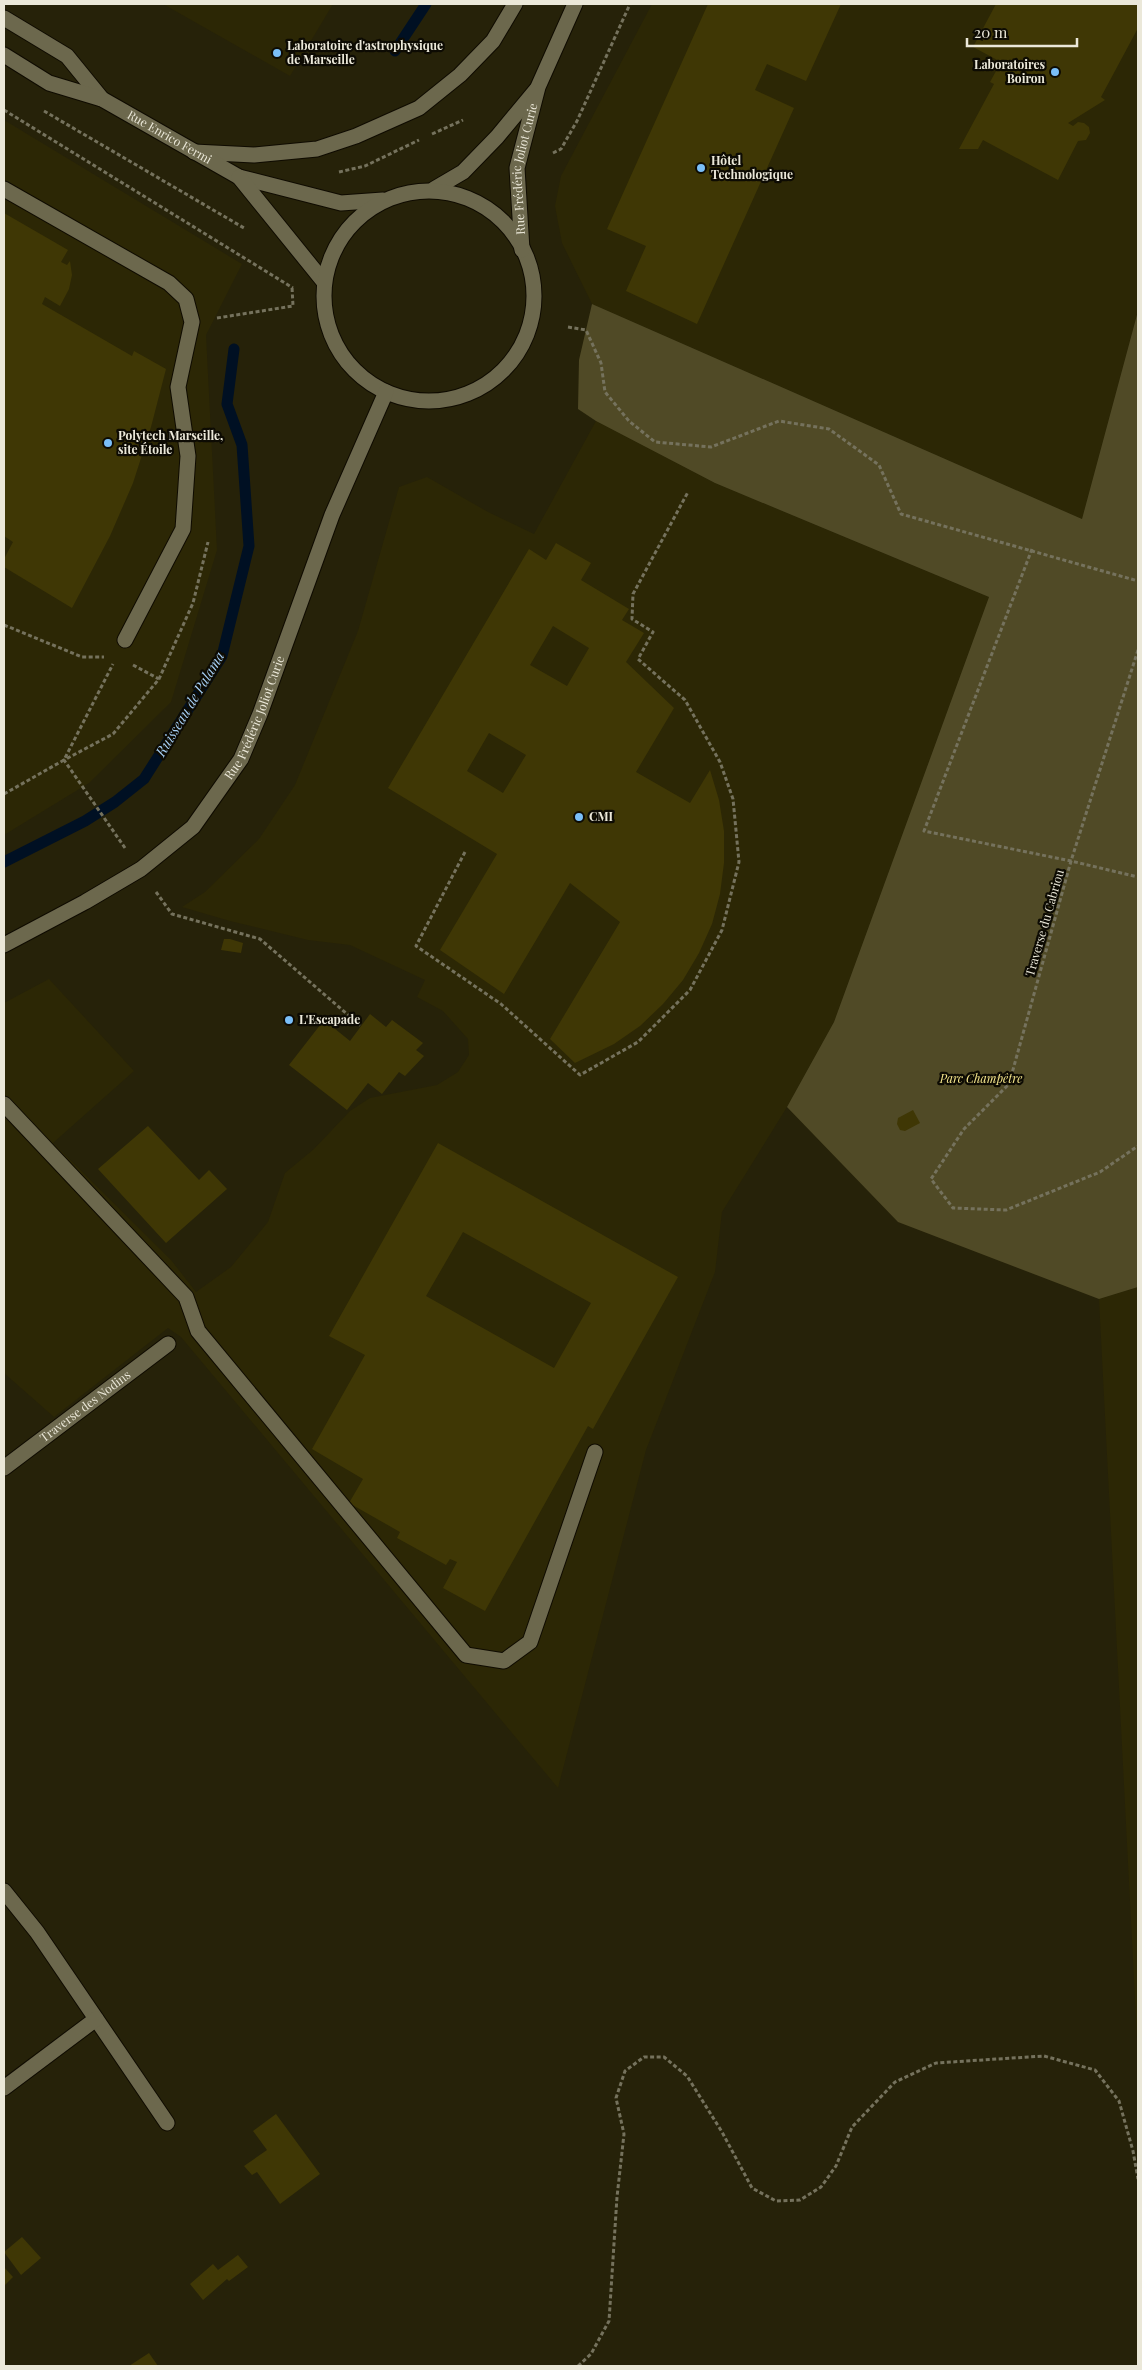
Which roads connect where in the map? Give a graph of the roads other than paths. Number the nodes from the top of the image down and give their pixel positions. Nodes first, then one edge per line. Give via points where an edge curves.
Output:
1 (516, 4) edge
2 (574, 4) edge
3 (4, 18) edge
4 (4, 55) edge
5 (538, 87) junction
6 (102, 99) junction
7 (194, 152) junction
8 (238, 177) junction
9 (4, 189) edge
10 (434, 189) junction
11 (387, 200) junction
12 (522, 250) junction
13 (324, 282) junction
14 (386, 392) junction
15 (125, 640) dead end
16 (4, 945) edge
17 (4, 1104) edge
18 (168, 1344) dead end
19 (595, 1452) dead end
20 (8, 1460) edge
21 (4, 1890) edge
22 (96, 2019) junction
23 (4, 2088) edge
24 (167, 2123) dead end

1 - 7 street via 493,41 460,75 419,108 317,149 254,155
2 - 5 street, Rue Frédéric Joliot Curie
3 - 6 street, Rue Enrico Fermi via 67,56
4 - 6 street, Rue Enrico Fermi via 49,82
5 - 10 street, Rue Frédéric Joliot Curie via 463,172
5 - 12 street, Rue Frédéric Joliot Curie via 517,168
6 - 7 street, Rue Enrico Fermi
7 - 8 street, Rue Enrico Fermi
8 - 11 street, Rue Enrico Fermi via 341,203
8 - 13 street, Rue Enrico Fermi
9 - 15 street via 169,283 186,299 192,322 178,387 188,456 183,529
10 - 11 street via 411,191
10 - 12 street via 470,200 496,216
11 - 13 street via 363,214 344,234 331,258
12 - 14 street via 532,273 534,309 523,344 501,374 476,391 447,401 416,401
13 - 14 street via 324,309 331,336 344,359 363,379
14 - 16 street, Rue Frédéric Joliot Curie via 332,515 260,714 235,767 193,827 141,869
17 - 19 street via 186,1297 198,1331 466,1655 504,1661 530,1642
18 - 20 street, Traverse des Nodins
21 - 22 street
22 - 23 street
22 - 24 street

